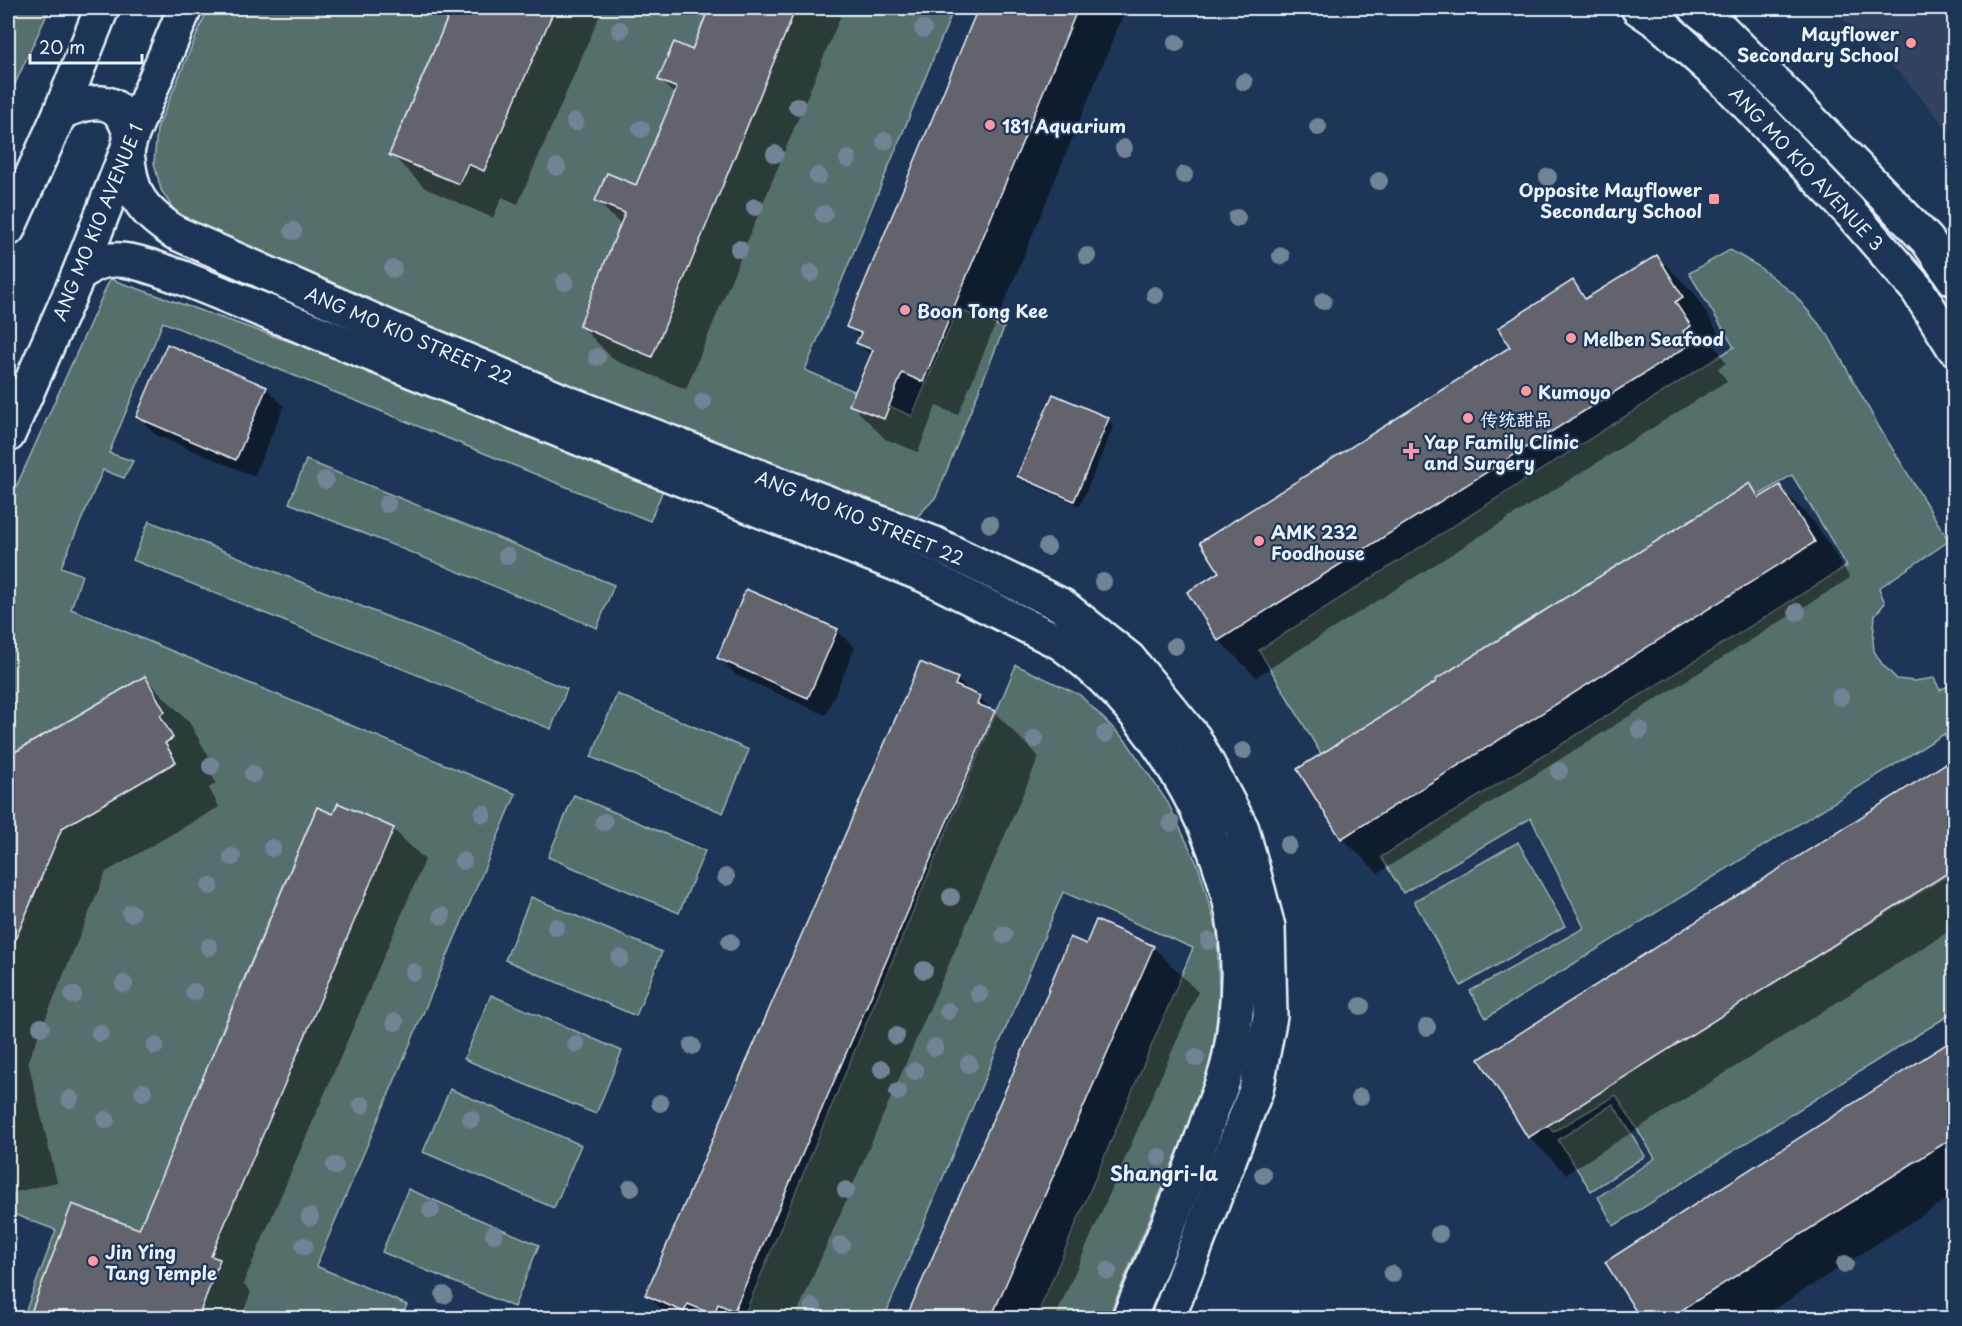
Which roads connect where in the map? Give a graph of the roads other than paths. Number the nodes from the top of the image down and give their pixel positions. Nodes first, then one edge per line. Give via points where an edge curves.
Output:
1 (102, 8) edge
2 (185, 8) edge
3 (1638, 8) edge
4 (1696, 8) edge
5 (60, 113) junction
6 (129, 144) junction
7 (8, 229) edge
8 (78, 276) junction
9 (1954, 279) edge
10 (1954, 348) edge
11 (8, 435) edge
12 (1130, 1318) edge
13 (1168, 1318) edge

1 - 5 street
2 - 6 street, ANG MO KIO AVENUE 1
3 - 10 street, ANG MO KIO AVENUE 3 via 1728,84 1850,212 1917,289
4 - 9 street, ANG MO KIO AVENUE 3 via 1772,80 1927,240
5 - 6 street via 78,104 103,103 124,117
5 - 7 street
6 - 8 street, ANG MO KIO AVENUE 1
6 - 13 street, ANG MO KIO STREET 22 via 129,172 134,190 152,216 174,232 565,402 935,544 1061,605 1129,659 1194,738 1242,829 1268,927 1270,1016 1256,1090
8 - 11 street, ANG MO KIO AVENUE 1
8 - 12 street, ANG MO KIO STREET 22 via 92,265 120,260 183,279 924,575 1062,643 1080,656 1155,739 1187,790 1230,897 1238,950 1230,1057 1203,1138

